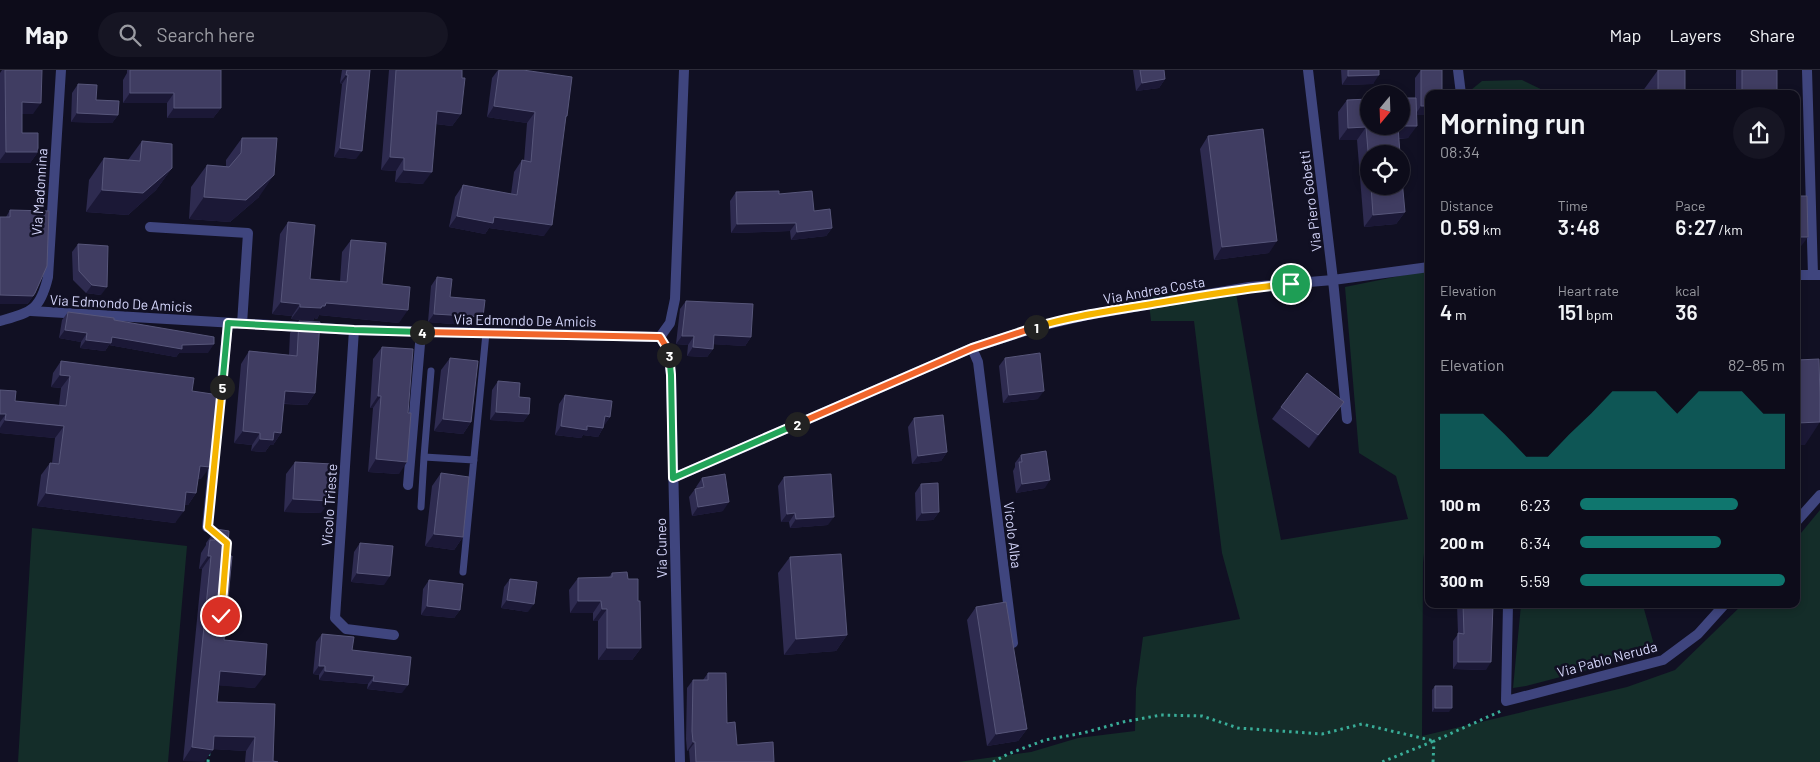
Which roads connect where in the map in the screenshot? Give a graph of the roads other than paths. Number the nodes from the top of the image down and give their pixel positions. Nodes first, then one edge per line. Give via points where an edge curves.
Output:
1 (62, 70) edge
2 (684, 70) edge
3 (1308, 70) edge
4 (1458, 70) edge
5 (1807, 70) edge
6 (1460, 90) edge
7 (150, 227) dead end
8 (1425, 268) edge
9 (1800, 275) edge
10 (1817, 275) edge
11 (1333, 280) junction
12 (31, 311) junction
13 (0, 321) edge
14 (228, 323) junction
15 (242, 324) junction
16 (354, 330) junction
17 (421, 332) junction
18 (486, 333) junction
19 (660, 337) junction
20 (972, 348) junction
21 (431, 371) dead end
22 (1347, 418) dead end
23 (424, 457) junction
24 (474, 460) junction
25 (673, 478) junction
26 (408, 485) dead end
27 (1820, 495) edge
28 (421, 507) dead end
29 (1800, 518) edge
30 (208, 527) dead end
31 (463, 572) dead end
32 (1508, 608) edge
33 (1721, 608) edge
34 (394, 635) dead end
35 (1014, 656) edge
36 (680, 762) edge

1 - 12 street, Via Madonnina via 48,277 40,301
2 - 19 street via 675,299 670,323
3 - 11 street, Via Piero Gobetti
4 - 6 street
5 - 10 street
7 - 15 street via 248,233
8 - 11 street, Via Andrea Costa
9 - 10 street
11 - 20 street, Via Andrea Costa via 1249,288 1088,315
11 - 22 street, Via Piero Gobetti
12 - 13 street, Via Edmondo De Amicis
12 - 14 street, Via Edmondo De Amicis
14 - 15 street, Via Edmondo De Amicis
14 - 30 street
15 - 16 street, Via Edmondo De Amicis
16 - 17 street, Via Edmondo De Amicis
16 - 34 street, Vicolo Trieste via 335,618 346,629
17 - 18 street, Via Edmondo De Amicis
17 - 26 street
18 - 19 street, Via Edmondo De Amicis
18 - 24 lane
19 - 25 street, Via Cuneo via 668,350 671,375
20 - 25 street, Via Andrea Costa
20 - 35 street, Vicolo Alba via 978,362
21 - 23 lane
23 - 24 lane
23 - 28 lane
24 - 31 lane
25 - 36 street, Via Cuneo
27 - 29 street
32 - 33 street, Via Pablo Neruda via 1506,701 1663,660 1698,634

